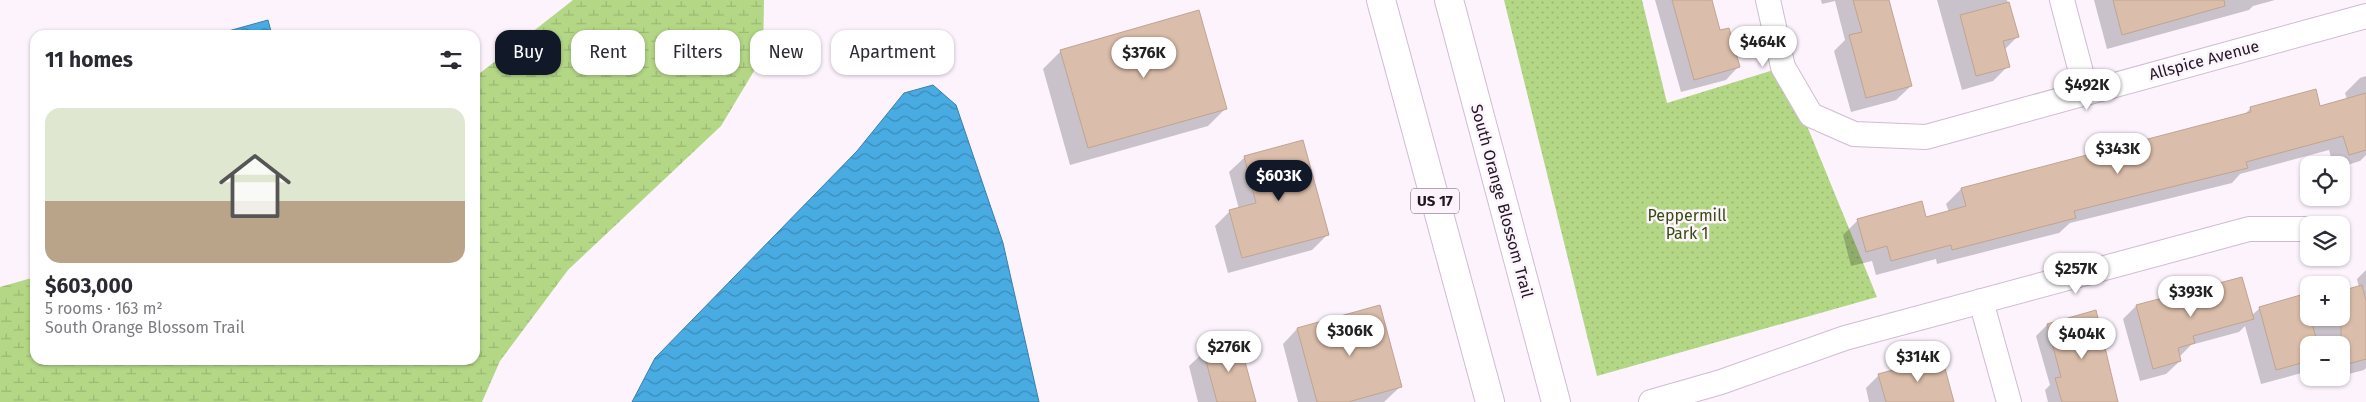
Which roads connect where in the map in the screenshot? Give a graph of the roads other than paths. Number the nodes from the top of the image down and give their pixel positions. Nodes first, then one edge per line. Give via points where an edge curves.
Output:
1 (1381, 0) edge
2 (1449, 0) edge
3 (1768, 0) edge
4 (2062, 0) edge
5 (2366, 16) edge
6 (2086, 91) junction
7 (2300, 229) edge
8 (1981, 300) junction
9 (1490, 402) edge
10 (1556, 402) edge
11 (1651, 402) edge
12 (2009, 402) edge

1 - 9 main road, US 17
2 - 10 main road, South Orange Blossom Trail
3 - 6 street, Allspice Avenue via 1782,67 1811,115 1854,134 1926,137
4 - 6 street
5 - 6 street, Allspice Avenue
7 - 8 street via 2249,229
8 - 11 street via 1845,338 1721,382
8 - 12 street

